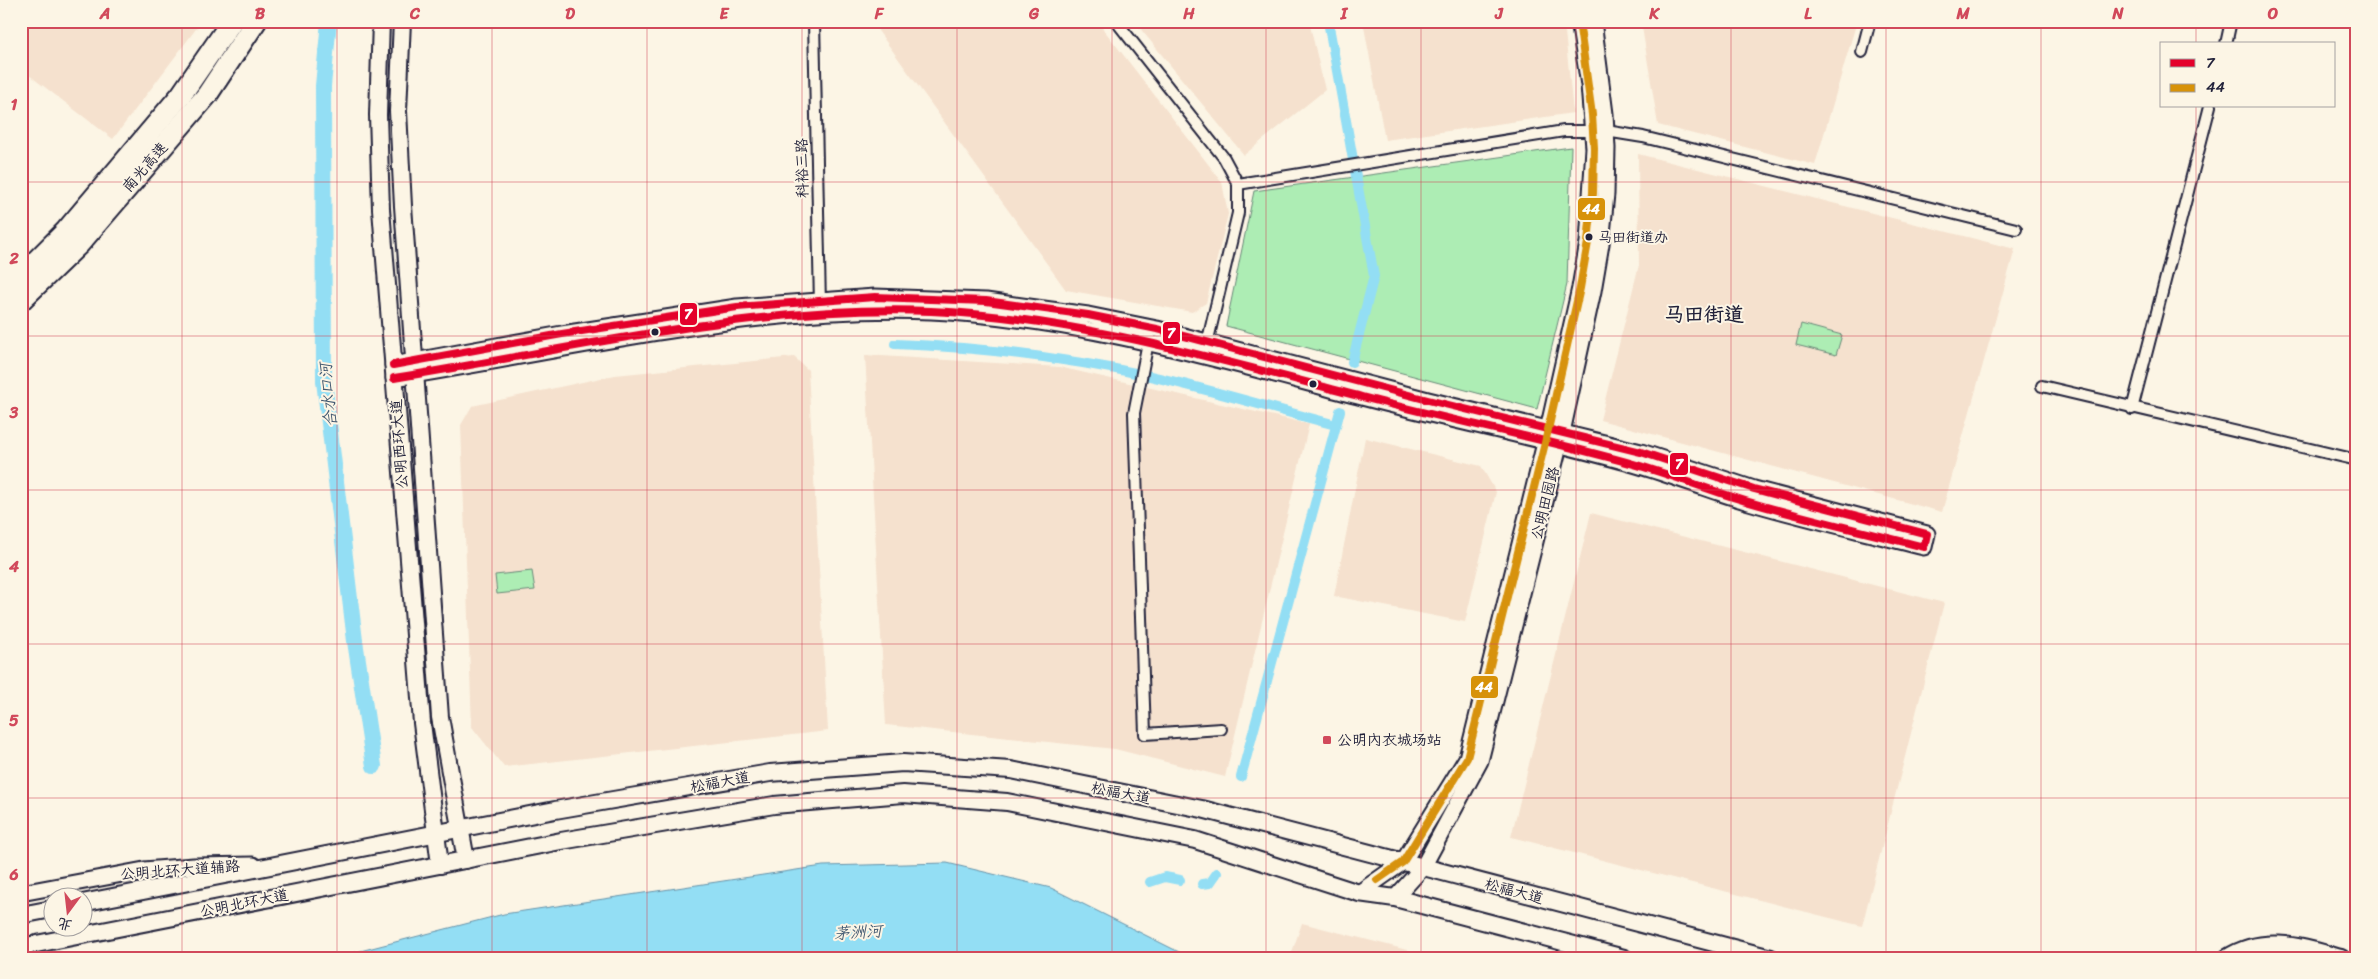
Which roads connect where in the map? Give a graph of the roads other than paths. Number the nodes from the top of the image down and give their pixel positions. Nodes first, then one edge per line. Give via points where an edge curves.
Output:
1 (232, 21) edge
2 (256, 21) edge
3 (381, 21) edge
4 (402, 21) edge
5 (814, 21) edge
6 (1116, 21) edge
7 (1579, 21) edge
8 (1593, 21) edge
9 (1870, 21) edge
10 (2231, 21) edge
11 (2226, 42) edge
12 (1862, 52) dead end
13 (2209, 108) edge
14 (1600, 131) junction
15 (1238, 184) junction
16 (2016, 229) dead end
17 (73, 237) junction
18 (21, 268) edge
19 (21, 276) edge
20 (21, 300) edge
21 (21, 307) edge
22 (820, 307) junction
23 (1148, 341) junction
24 (1206, 349) junction
25 (414, 368) junction
26 (393, 372) junction
27 (2042, 386) dead end
28 (2132, 409) junction
29 (1554, 438) junction
30 (2357, 460) edge
31 (1221, 729) dead end
32 (459, 829) junction
33 (435, 834) junction
34 (466, 860) junction
35 (1403, 862) junction
36 (280, 864) junction
37 (440, 865) junction
38 (1423, 868) junction
39 (21, 892) edge
40 (1359, 893) junction
41 (1395, 898) junction
42 (92, 901) edge
43 (42, 911) edge
44 (21, 915) edge
45 (21, 947) edge
46 (1624, 958) edge
47 (1771, 958) edge
48 (2226, 958) edge
49 (2341, 958) edge

1 - 17 highway, 南光高速
2 - 17 highway, 南光高速 via 207,95
3 - 26 main road, 公明西环大道 via 378,115 381,209
4 - 25 main road, 公明西环大道 via 398,111
5 - 22 street, 科裕三路
6 - 15 street via 1224,158
7 - 14 street, 公明田园路
8 - 14 street, 公明田园路 via 1602,84
9 - 12 street
10 - 11 street
13 - 28 street
14 - 15 street via 1564,131
14 - 16 street via 1643,137
14 - 29 street, 公明田园路 via 1606,194 1594,291
15 - 24 street via 1238,212
17 - 18 highway
17 - 19 highway, 南光高速
17 - 20 highway, 南光高速
17 - 21 highway
22 - 23 street via 985,315
22 - 25 street via 564,348
23 - 24 street
23 - 31 street via 1134,413 1146,734
24 - 29 street
25 - 26 street
25 - 32 main road, 公明西环大道 via 440,717
26 - 33 main road, 公明西环大道 via 422,723
27 - 28 street
28 - 30 street
29 - 29 street via 1750,502 1924,547 1928,534 1754,489 1641,452
29 - 35 street, 公明田园路 via 1467,758
29 - 38 street, 公明田园路 via 1480,761
32 - 33 main road, 公明北环大道
32 - 34 main road, 公明西环大道
32 - 35 main road, 松福大道 via 770,773 903,763 1020,772 1202,809
33 - 36 main road, 公明北环大道
33 - 37 main road, 公明西环大道
34 - 37 main road, 公明北环大道
34 - 40 main road, 松福大道 via 774,804 903,794 1007,802 1195,840
35 - 38 main road, 松福大道
35 - 40 street, 公明田园路
36 - 39 street, 公明北环大道辅路 via 144,870
36 - 42 main road, 公明北环大道
37 - 45 main road, 公明北环大道
38 - 41 street, 公明田园路
38 - 47 main road, 松福大道
40 - 41 main road, 松福大道
41 - 46 main road, 松福大道
43 - 44 main road
48 - 49 main road via 2248,947 2285,943

